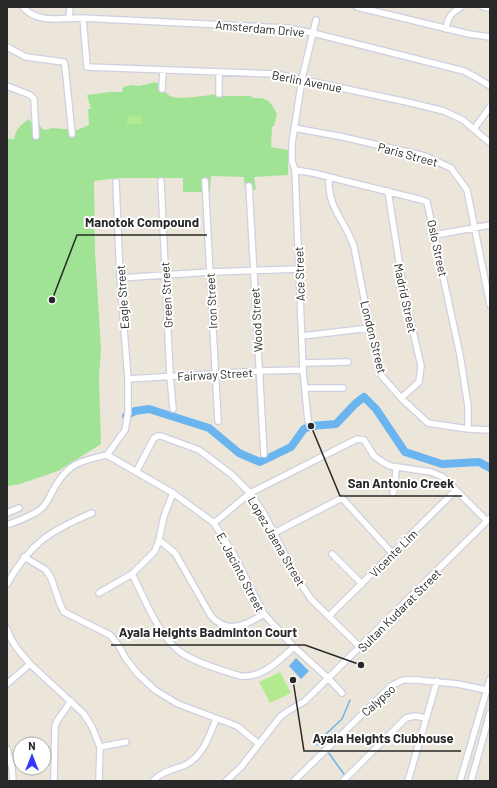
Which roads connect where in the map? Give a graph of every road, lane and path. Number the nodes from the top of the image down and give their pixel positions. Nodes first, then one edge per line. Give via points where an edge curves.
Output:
1 (23, 7) edge
2 (70, 7) edge
3 (357, 7) edge
4 (461, 7) edge
5 (483, 7) edge
6 (490, 8) edge
7 (70, 18) junction
8 (83, 18) junction
9 (316, 20) dead end
10 (446, 29) junction
11 (313, 32) junction
12 (490, 37) edge
13 (7, 47) edge
14 (163, 70) junction
15 (219, 72) junction
16 (302, 79) junction
17 (7, 86) edge
18 (490, 86) edge
19 (162, 89) dead end
20 (219, 94) dead end
21 (490, 107) edge
22 (294, 128) junction
23 (474, 129) junction
24 (72, 134) dead end
25 (36, 136) dead end
26 (490, 142) edge
27 (295, 170) junction
28 (330, 177) junction
29 (161, 181) dead end
30 (116, 182) dead end
31 (205, 182) dead end
32 (249, 186) dead end
33 (388, 191) junction
34 (490, 225) edge
35 (474, 228) junction
36 (435, 235) junction
37 (299, 269) junction
38 (253, 270) junction
39 (210, 272) junction
40 (165, 276) junction
41 (120, 278) junction
42 (490, 305) edge
43 (370, 328) junction
44 (302, 336) junction
45 (348, 362) dead end
46 (303, 363) junction
47 (303, 370) junction
48 (259, 371) junction
49 (215, 374) junction
50 (170, 376) junction
51 (128, 379) junction
52 (305, 388) junction
53 (343, 388) dead end
54 (401, 398) junction
55 (173, 409) dead end
56 (218, 421) dead end
57 (308, 421) dead end
58 (468, 429) junction
59 (490, 430) edge
60 (264, 454) dead end
61 (108, 455) junction
62 (396, 468) junction
63 (136, 472) junction
64 (456, 490) junction
65 (173, 493) junction
66 (250, 493) junction
67 (393, 494) dead end
68 (19, 508) dead end
69 (7, 512) edge
70 (92, 513) dead end
71 (489, 520) edge
72 (214, 523) junction
73 (7, 525) edge
74 (274, 533) junction
75 (159, 540) junction
76 (392, 553) junction
77 (332, 554) dead end
78 (24, 557) junction
79 (132, 574) junction
80 (7, 584) edge
81 (362, 584) junction
82 (99, 594) dead end
83 (264, 614) junction
84 (329, 616) junction
85 (7, 629) edge
86 (294, 647) junction
87 (361, 648) junction
88 (30, 664) junction
89 (329, 679) junction
90 (437, 681) junction
91 (490, 681) edge
92 (7, 684) edge
93 (486, 690) junction
94 (342, 693) dead end
95 (71, 702) junction
96 (490, 713) edge
97 (426, 718) junction
98 (216, 719) junction
99 (126, 742) dead end
100 (259, 744) junction
101 (100, 747) junction
102 (7, 750) edge
103 (296, 780) edge
104 (13, 781) edge
105 (54, 781) edge
106 (99, 781) edge
107 (153, 781) edge
108 (226, 781) edge
109 (343, 781) edge
110 (408, 781) edge
111 (460, 781) edge
112 (471, 781) edge

1 - 7 street, Amsterdam Drive via 37,17
2 - 7 street
3 - 10 street
4 - 10 street via 448,17
5 - 6 street
7 - 8 street, Amsterdam Drive
8 - 11 street, Amsterdam Drive via 287,28
8 - 14 street, Berlin Avenue via 87,67
9 - 11 street, Ace Street
10 - 12 street
11 - 16 street, Ace Street
11 - 18 street, Amsterdam Drive via 464,71
13 - 24 street via 26,57 64,62
14 - 15 street, Berlin Avenue
14 - 19 street
15 - 16 street, Berlin Avenue via 276,74
15 - 20 street
16 - 22 street, Ace Street
16 - 23 street, Berlin Avenue via 451,113
17 - 25 street via 34,99
21 - 23 street
22 - 27 street, Ace Street via 292,161
22 - 35 street, Paris Street via 425,156 451,168 467,190
23 - 26 street, Berlin Avenue
27 - 28 street, Oslo Street
27 - 37 street, Ace Street
28 - 33 street, Oslo Street
28 - 43 street, London Street via 331,200 351,236 354,247
29 - 40 street, Green Street
30 - 41 street, Eagle Street
31 - 39 street, Iron Street
32 - 38 street, Wood Street
33 - 36 street, Oslo Street via 427,202
33 - 54 street, Madrid Street via 403,287 420,366 419,382
34 - 35 street
35 - 36 street
35 - 42 street, Paris Street
36 - 58 street, Oslo Street via 460,355 468,406
37 - 38 street
37 - 44 street, Ace Street
38 - 39 street
38 - 48 street, Wood Street
39 - 40 street
39 - 49 street, Iron Street
40 - 41 street
40 - 50 street, Green Street
41 - 51 street, Eagle Street
43 - 44 street
43 - 54 street, London Street via 381,375
44 - 46 street, Ace Street
45 - 46 street
46 - 47 street, Ace Street
47 - 48 street, Fairway Street
47 - 52 street, Ace Street
48 - 49 street, Fairway Street
48 - 60 street, Wood Street
49 - 50 street, Fairway Street
49 - 56 street, Iron Street
50 - 51 street, Fairway Street
50 - 55 street, Green Street
51 - 61 street, Eagle Street via 125,430
52 - 53 street
52 - 57 street, Ace Street
54 - 58 street, London Street via 428,423
58 - 59 street, London Street
61 - 63 street, E. Jacinto Street
61 - 73 street via 82,461 69,468 43,507
62 - 64 street, Sultan Kudarat Street via 431,472 443,477
62 - 66 street, Sultan Kudarat Street via 374,456 364,440 357,439
62 - 67 street
63 - 65 street, E. Jacinto Street
63 - 66 street, Lopez Jaena Street via 154,438 161,436 199,450 231,474
64 - 71 street, Sultan Kudarat Street
64 - 76 street, Vicente Lim
65 - 72 street, E. Jacinto Street
65 - 75 street via 164,516
66 - 72 street
66 - 74 street, Lopez Jaena Street
68 - 69 street
70 - 78 street via 65,525 38,542
71 - 87 street, Sultan Kudarat Street
72 - 83 street, E. Jacinto Street via 234,555
74 - 76 street via 342,498
74 - 84 street, Lopez Jaena Street via 297,578 312,599
75 - 79 street via 155,551
75 - 83 street via 174,553 211,616 222,626 248,624
76 - 81 street, Vicente Lim
77 - 81 street
78 - 80 street
78 - 98 street via 46,570 52,578 64,612 110,635 138,674 155,690 178,704
79 - 82 street
79 - 86 street via 160,628 184,655 240,676 254,676 268,670
81 - 84 street, Vicente Lim
83 - 86 street, E. Jacinto Street
84 - 87 street, Lopez Jaena Street
85 - 88 street via 16,647
86 - 89 street, E. Jacinto Street
87 - 89 street, Sultan Kudarat Street
88 - 92 street
88 - 95 street
89 - 94 street, E. Jacinto Street
89 - 100 street, Sultan Kudarat Street via 305,702 280,717
90 - 93 street, Calypso
90 - 97 street
90 - 103 street, Calypso via 403,680 391,686
91 - 93 street
93 - 111 street
95 - 101 street via 84,714
95 - 105 street via 55,726
96 - 112 street
97 - 109 street via 406,718
97 - 110 street
98 - 100 street via 236,726
98 - 107 street via 200,753 185,765 161,774
99 - 101 street
100 - 108 street, Sultan Kudarat Street
101 - 106 street
102 - 104 street

